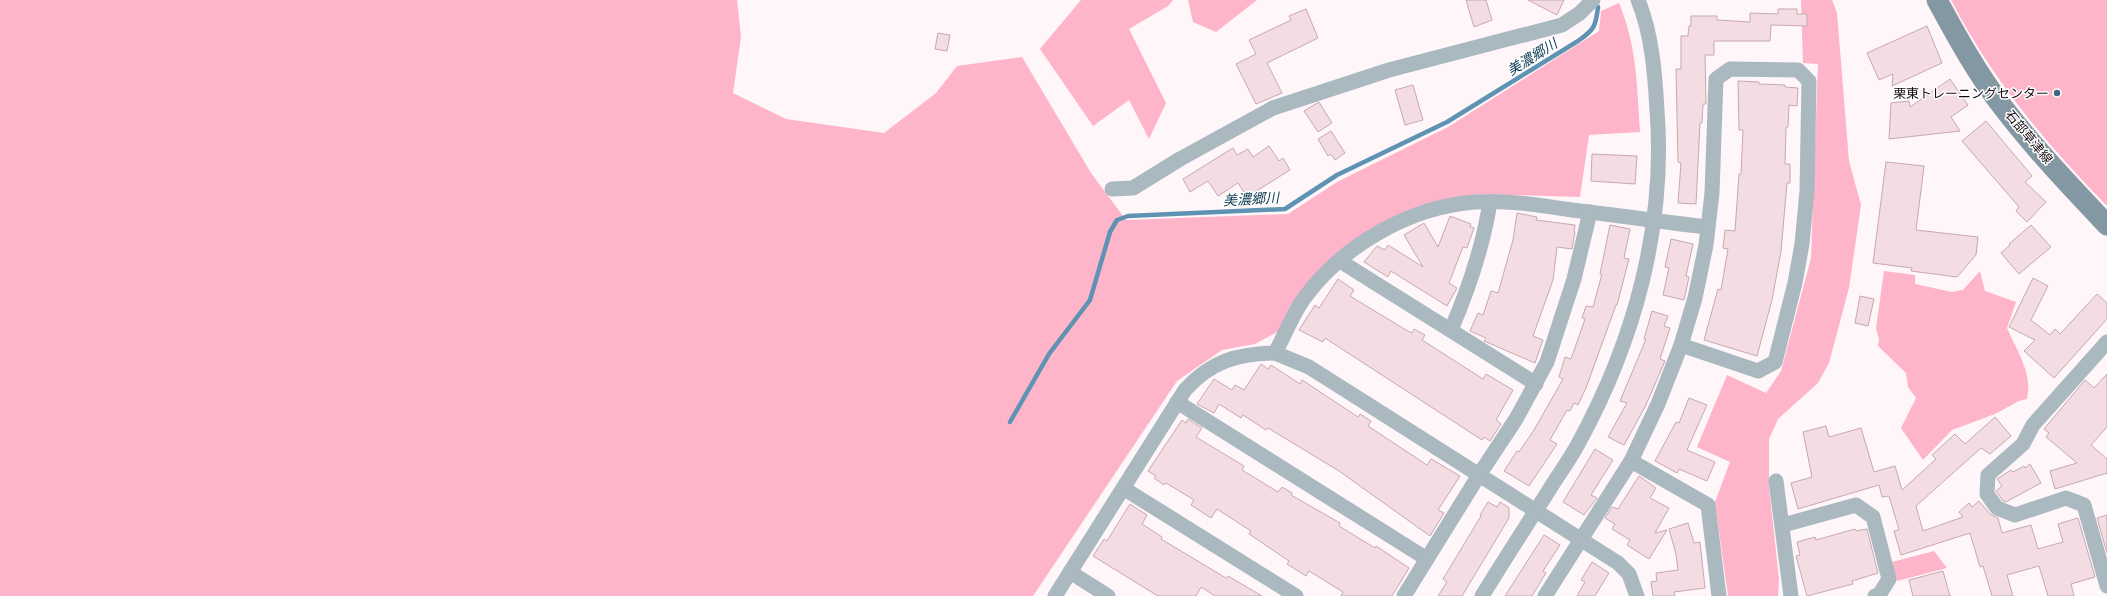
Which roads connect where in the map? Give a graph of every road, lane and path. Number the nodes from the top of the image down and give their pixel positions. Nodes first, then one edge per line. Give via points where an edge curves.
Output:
1 (1593, 0) edge
2 (1638, 0) edge
3 (1937, 0) edge
4 (1112, 189) dead end
5 (1490, 202) junction
6 (1590, 212) junction
7 (1654, 221) junction
8 (2107, 225) edge
9 (1707, 227) junction
10 (1340, 261) junction
11 (1450, 330) junction
12 (2107, 342) edge
13 (1681, 345) junction
14 (1275, 353) junction
15 (1536, 384) junction
16 (1177, 402) junction
17 (1631, 461) junction
18 (1479, 475) junction
19 (1776, 481) dead end
20 (1123, 488) junction
21 (1536, 511) junction
22 (1783, 525) junction
23 (1581, 539) junction
24 (1427, 559) junction
25 (1070, 572) junction
26 (2107, 586) edge
27 (1055, 596) edge
28 (1108, 596) edge
29 (1296, 596) edge
30 (1404, 596) edge
31 (1482, 596) edge
32 (1546, 596) edge
33 (1637, 596) edge
34 (1719, 596) edge
35 (1791, 596) edge
36 (1875, 596) edge

1 - 4 street via 1562,25 1389,70 1273,108 1133,188
2 - 7 street via 1644,13 1654,73 1659,131 1659,179
3 - 8 main road, 石部草津線 via 1976,68 2002,106 2037,149
5 - 6 street via 1521,203
5 - 10 street via 1474,202 1436,209 1408,218 1377,234
5 - 11 street via 1478,261
6 - 7 street
6 - 15 street via 1560,327
7 - 9 street
7 - 21 street via 1643,283 1615,367 1578,444
9 - 13 street via 1706,245 1695,298
9 - 13 street via 1712,193 1716,79 1730,69 1798,70 1809,81 1807,191 1795,283 1775,362 1758,371
10 - 11 street
10 - 14 street via 1326,272 1304,298
11 - 15 street
12 - 26 street via 2033,425 2024,444 1988,475 1987,494 1997,508 2015,514 2066,498 2084,505
13 - 17 street via 1658,404
14 - 16 street via 1254,353 1229,358 1199,374
14 - 18 street via 1309,367
15 - 18 street
16 - 20 street
16 - 24 street
17 - 23 street
17 - 34 street via 1708,505
18 - 21 street
18 - 24 street
19 - 22 street
20 - 25 street
20 - 29 street
21 - 23 street
21 - 31 street
22 - 35 street
22 - 36 street via 1856,505 1873,517 1889,578 1879,595
23 - 32 street
23 - 33 street via 1618,562 1629,574
24 - 30 street
25 - 27 street
25 - 28 street

